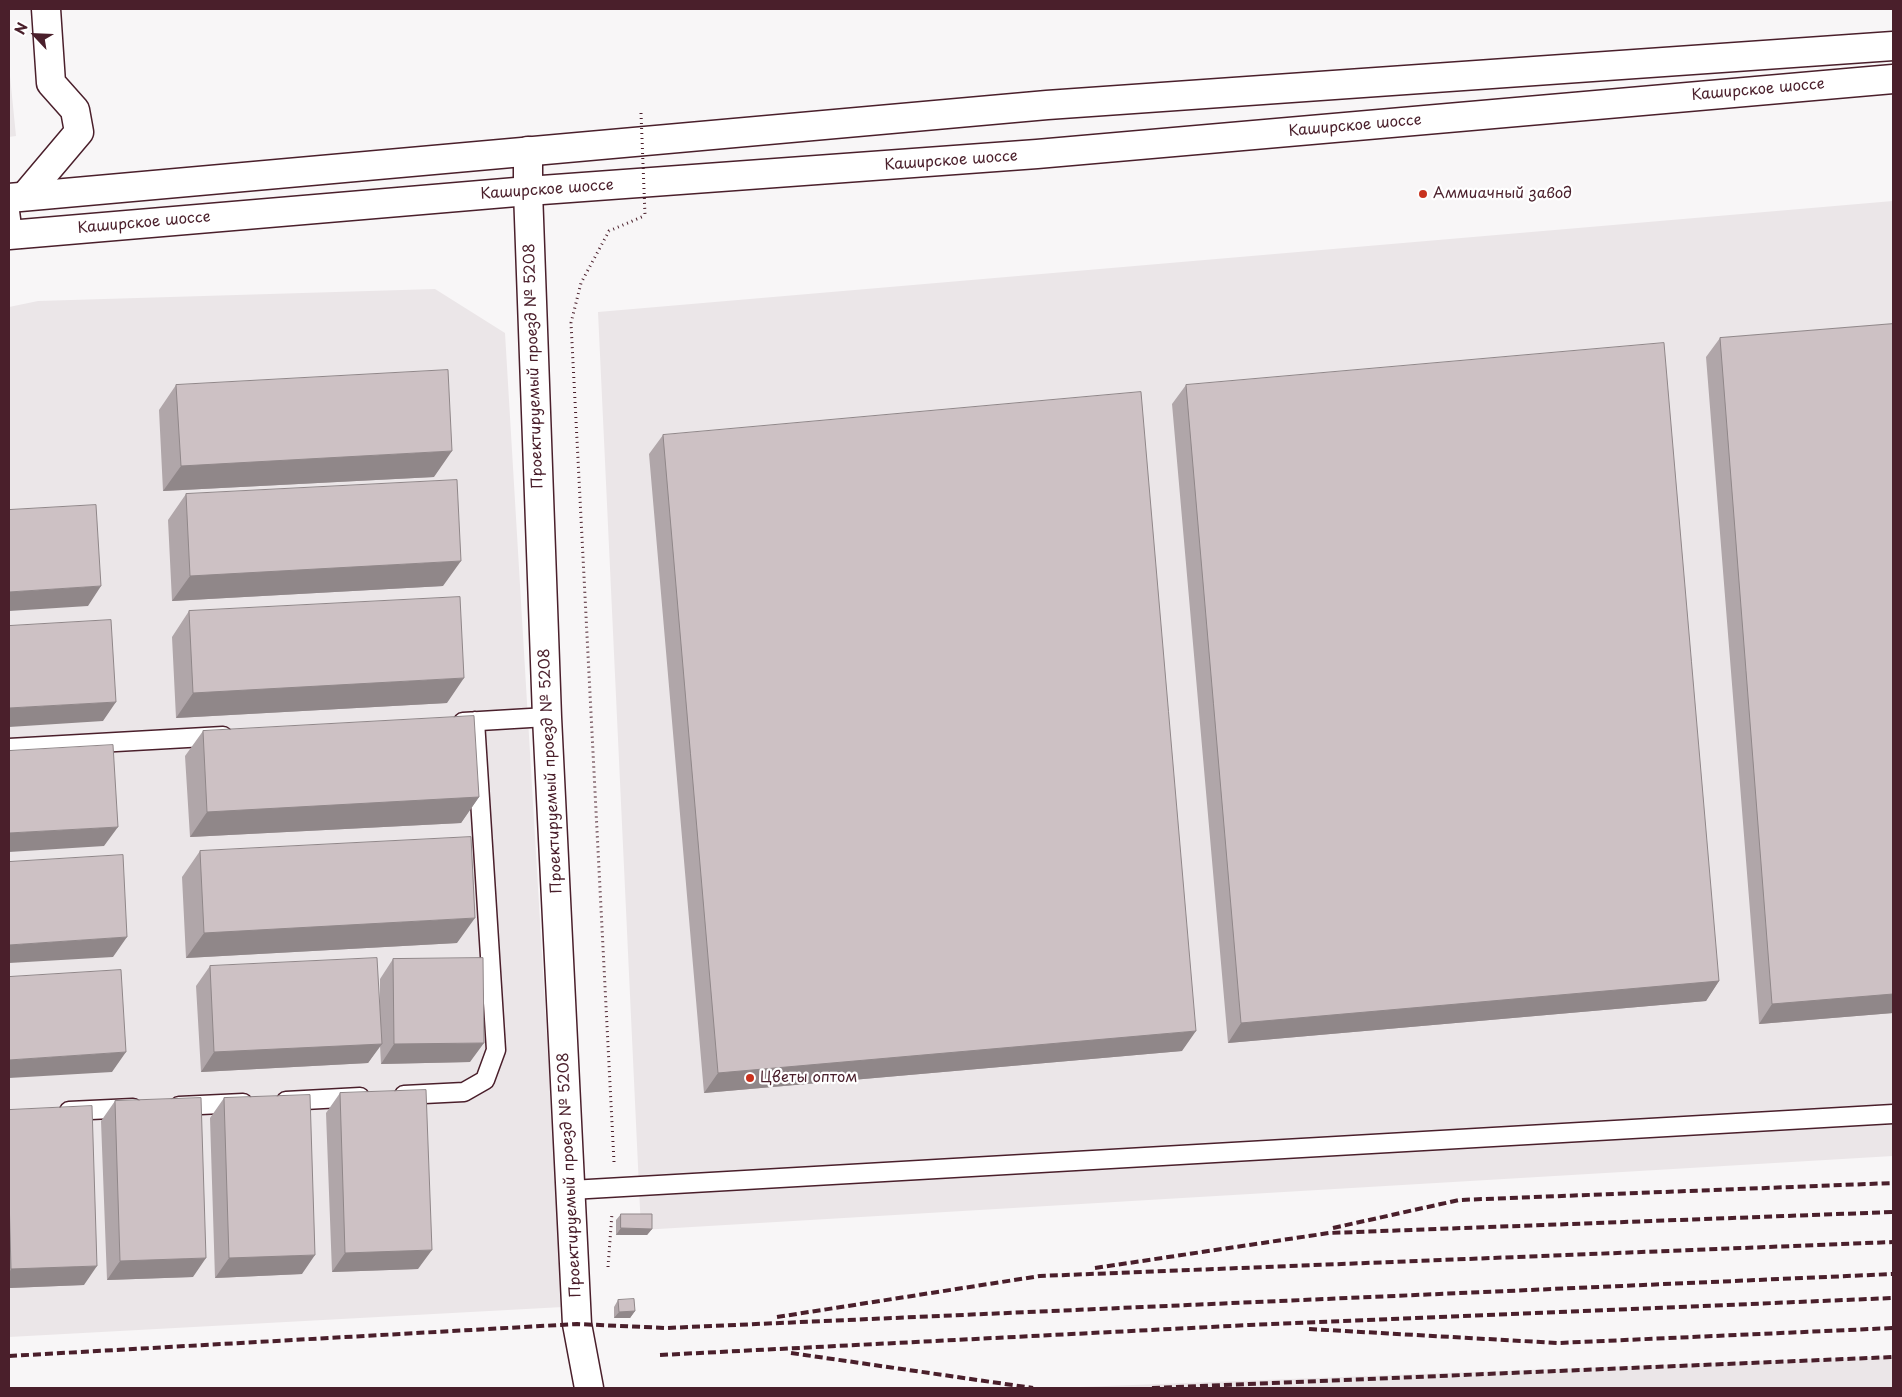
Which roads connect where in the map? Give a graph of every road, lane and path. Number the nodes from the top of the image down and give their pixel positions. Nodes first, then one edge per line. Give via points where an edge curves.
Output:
1 (46, 9) edge
2 (1893, 46) edge
3 (1893, 79) edge
4 (641, 113) dead end
5 (528, 152) junction
6 (528, 191) junction
7 (14, 199) edge
8 (11, 235) edge
9 (548, 717) junction
10 (475, 721) junction
11 (445, 723) edge
12 (238, 735) edge
13 (9, 748) edge
14 (167, 1107) edge
15 (147, 1108) edge
16 (48, 1112) edge
17 (1893, 1114) edge
18 (614, 1188) junction
19 (571, 1190) junction
20 (607, 1274) dead end
21 (589, 1388) edge

1 - 7 main road via 51,83 75,110 79,132
2 - 5 main road via 1047,105
3 - 6 main road, Каширское шоссе via 1037,154
4 - 18 path, bridge via 645,215 609,231 581,283 571,323
5 - 6 main road, Проектируемый проезд № 5208
5 - 7 main road
6 - 8 main road, Каширское шоссе
6 - 9 main road, Проектируемый проезд № 5208
7 - 8 lane
9 - 10 lane
9 - 19 main road, Проектируемый проезд № 5208
10 - 11 lane
10 - 14 lane via 496,1050 485,1080 464,1092
12 - 13 lane
15 - 16 lane
17 - 18 lane
18 - 19 lane
18 - 20 path
19 - 21 main road, Проектируемый проезд № 5208 via 577,1324

